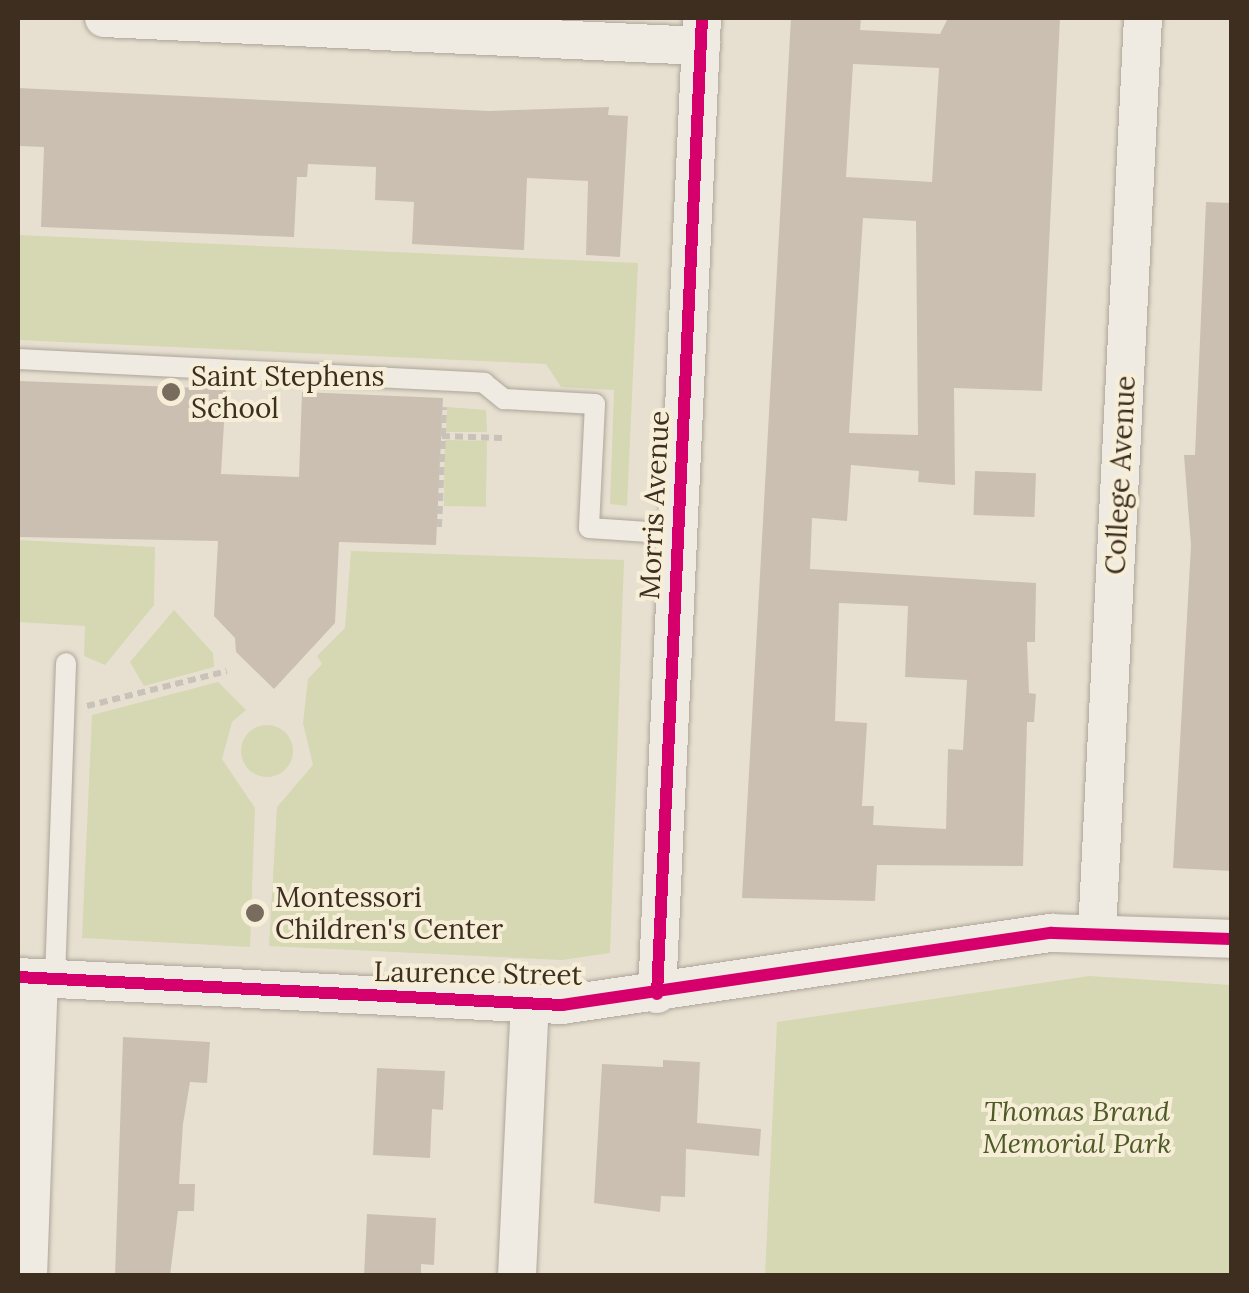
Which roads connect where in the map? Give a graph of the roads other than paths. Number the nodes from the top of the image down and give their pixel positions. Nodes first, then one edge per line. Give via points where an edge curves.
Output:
1 (104, 18) edge
2 (1143, 18) edge
3 (701, 32) edge
4 (18, 359) edge
5 (678, 534) junction
6 (66, 664) dead end
7 (1097, 932) junction
8 (1232, 939) edge
9 (37, 978) edge
10 (658, 994) junction
11 (530, 1005) junction
12 (28, 1276) edge
13 (517, 1276) edge

1 - 3 street
2 - 7 street, College Avenue
3 - 5 street, Morris Avenue
4 - 5 lane via 484,383 504,399 595,404 588,528
5 - 10 street, Morris Avenue
6 - 9 lane via 54,916
7 - 8 street, Laurence Street
7 - 10 street, Laurence Street
9 - 11 street, Laurence Street
9 - 12 street
10 - 11 street, Laurence Street
11 - 13 street

